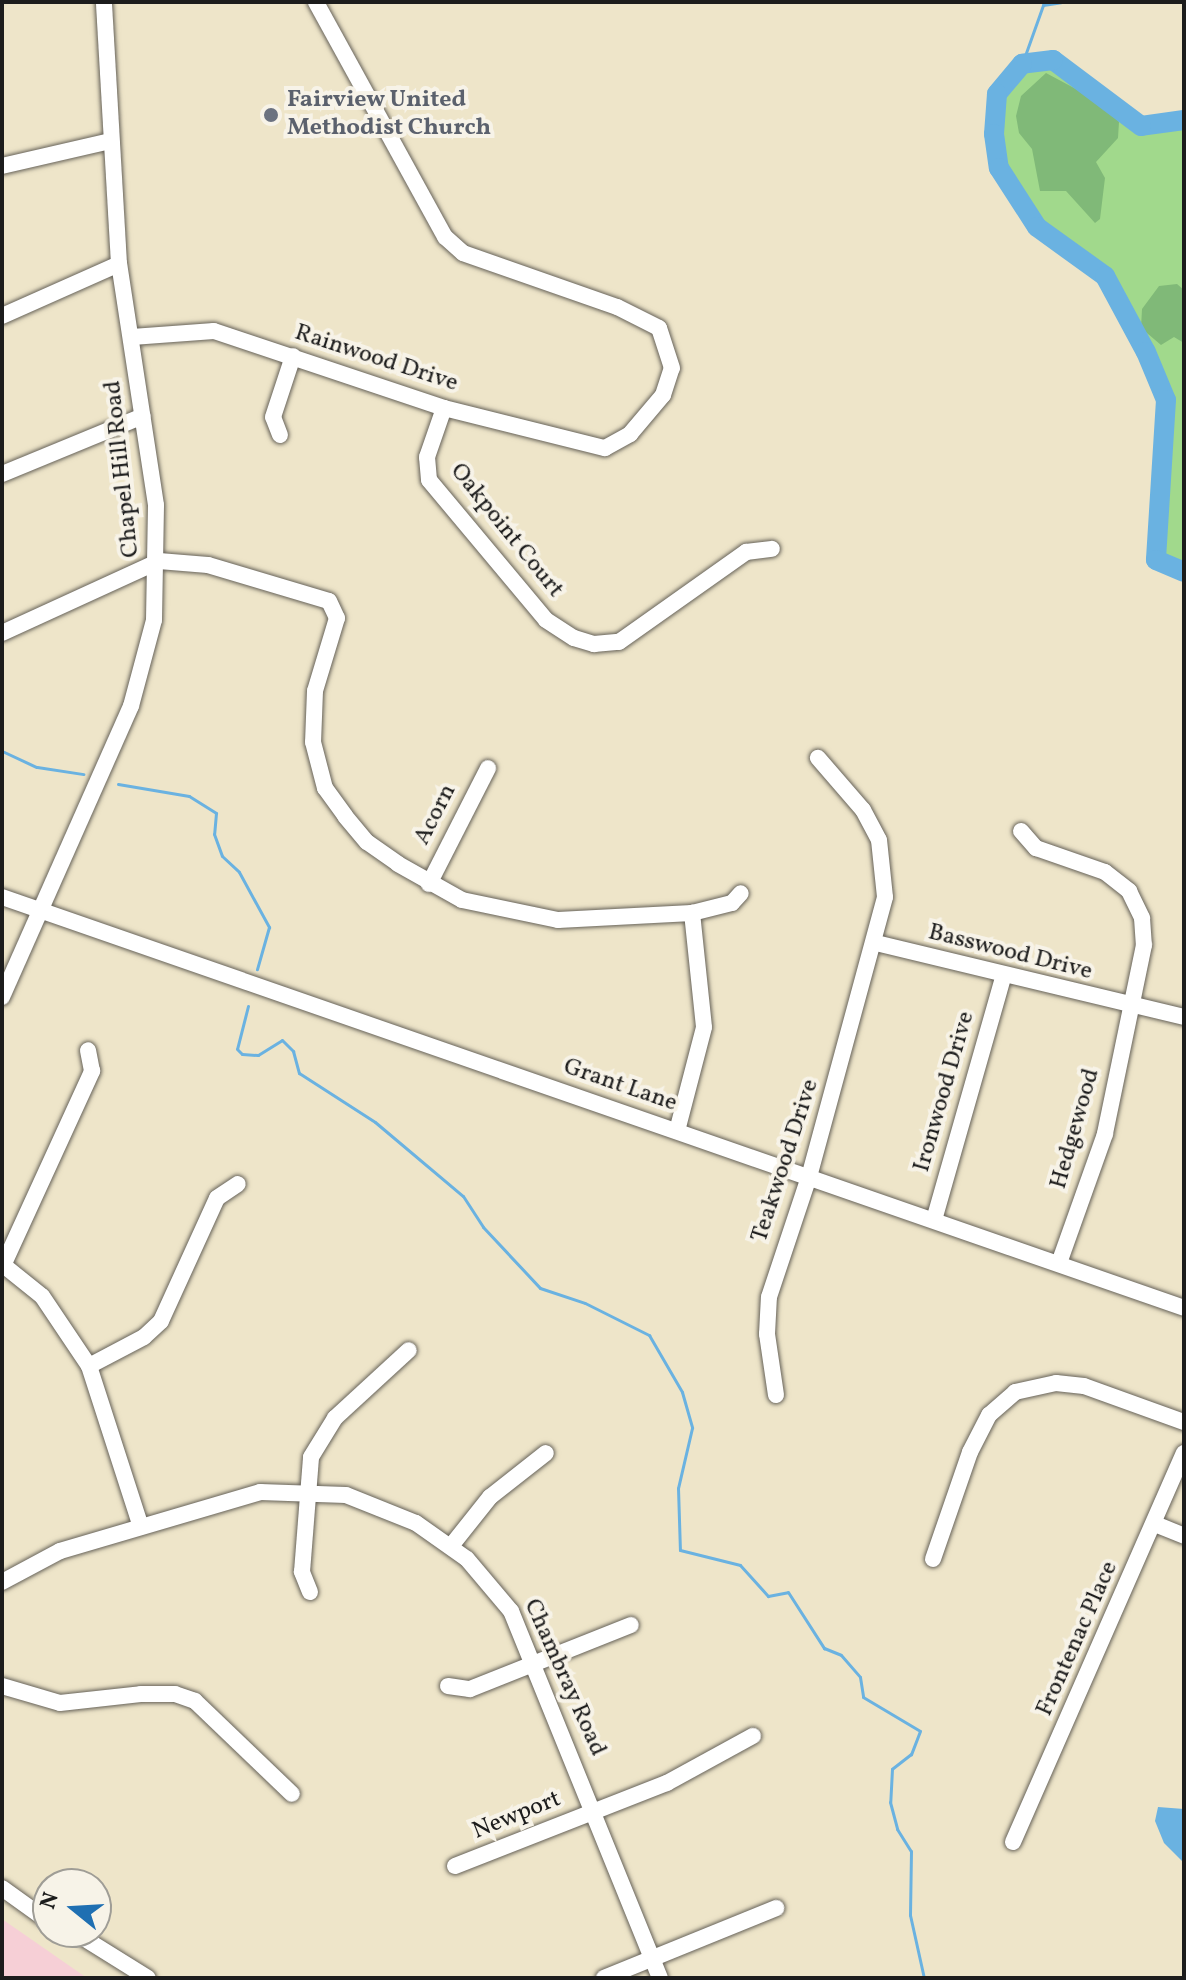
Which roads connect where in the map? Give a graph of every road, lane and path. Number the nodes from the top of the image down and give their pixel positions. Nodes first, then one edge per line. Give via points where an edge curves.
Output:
1 (104, 2) edge
2 (316, 2) edge
3 (110, 141) junction
4 (2, 166) edge
5 (119, 264) junction
6 (2, 316) edge
7 (132, 337) junction
8 (293, 356) junction
9 (444, 408) junction
10 (143, 416) junction
11 (280, 435) dead end
12 (2, 474) edge
13 (772, 549) dead end
14 (159, 561) junction
15 (2, 633) edge
16 (818, 758) dead end
17 (488, 768) dead end
18 (1021, 831) dead end
19 (429, 884) junction
20 (741, 893) dead end
21 (2, 897) edge
22 (41, 909) junction
23 (692, 913) junction
24 (876, 943) junction
25 (1003, 977) junction
26 (2, 997) edge
27 (1132, 1007) junction
28 (1184, 1017) edge
29 (88, 1050) dead end
30 (677, 1131) junction
31 (809, 1177) junction
32 (238, 1184) dead end
33 (934, 1220) junction
34 (1059, 1263) junction
35 (3, 1266) edge
36 (1183, 1304) edge
37 (409, 1350) dead end
38 (89, 1366) junction
39 (776, 1395) dead end
40 (1184, 1422) edge
41 (546, 1453) dead end
42 (1184, 1453) edge
43 (308, 1490) junction
44 (140, 1524) junction
45 (1155, 1524) junction
46 (1184, 1536) edge
47 (451, 1546) junction
48 (933, 1559) dead end
49 (2, 1582) edge
50 (310, 1592) dead end
51 (631, 1625) dead end
52 (536, 1664) junction
53 (2, 1686) edge
54 (448, 1686) dead end
55 (753, 1736) dead end
56 (292, 1794) dead end
57 (596, 1810) junction
58 (1013, 1842) dead end
59 (455, 1866) dead end
60 (2, 1888) edge
61 (776, 1908) dead end
62 (32, 1910) edge
63 (100, 1948) edge
64 (652, 1958) junction
65 (148, 1978) edge
66 (604, 1978) edge
67 (660, 1978) edge

1 - 3 street, Chapel Hill Road
2 - 9 street, Rainwood Drive via 445,237 463,253 617,307 659,328 672,368 663,395 630,434 605,448
3 - 4 street
3 - 5 street, Chapel Hill Road
5 - 6 street
5 - 7 street, Chapel Hill Road
7 - 8 street, Rainwood Drive via 214,331
7 - 10 street, Chapel Hill Road
8 - 9 street, Rainwood Drive
8 - 11 street via 273,417
9 - 13 street, Oakpoint Court via 427,457 429,480 546,620 574,638 594,644 619,642 746,552
10 - 12 street
10 - 14 street, Chapel Hill Road
14 - 15 street
14 - 19 street via 208,565 329,601 337,618 315,691 313,742 325,788 367,842
14 - 22 street, Chapel Hill Road via 154,620 137,692
16 - 24 street, Teakwood Drive via 863,810 879,840 885,897
17 - 19 street, Acorn
18 - 27 street, Hedgewood via 1036,848 1105,872 1129,891 1142,918 1144,945
19 - 23 street via 492,909 558,920
20 - 23 street via 732,903
21 - 22 street, Grant Lane
22 - 26 street, Chapel Hill Road
22 - 30 street, Grant Lane
23 - 30 street via 704,1027
24 - 25 street, Basswood Drive
24 - 31 street, Teakwood Drive
25 - 27 street, Basswood Drive
25 - 33 street, Ironwood Drive
27 - 28 street, Basswood Drive
27 - 34 street, Hedgewood via 1105,1134
29 - 35 street via 92,1071
30 - 31 street, Grant Lane
31 - 33 street, Grant Lane
31 - 39 street, Teakwood Drive via 769,1297 767,1334
32 - 38 street via 217,1198 161,1321 144,1337
33 - 34 street, Grant Lane
34 - 36 street, Grant Lane
35 - 38 street via 42,1296
37 - 43 street via 319,1437
38 - 44 street
40 - 48 street via 1084,1386 1056,1383 1015,1392 989,1415 970,1452
41 - 47 street via 490,1497
42 - 45 street, Frontenac Place
43 - 44 street, Chambray Road via 260,1492
43 - 47 street, Chambray Road via 380,1506
43 - 50 street via 302,1572
44 - 49 street, Chambray Road via 60,1551
45 - 46 street
45 - 58 street, Frontenac Place
47 - 52 street, Chambray Road via 511,1611
51 - 52 street
52 - 54 street via 470,1689
52 - 57 street, Chambray Road
53 - 56 street via 60,1703 141,1694 175,1694 195,1701
55 - 57 street, Newport via 667,1783
57 - 59 street, Newport
57 - 64 street, Chambray Road
60 - 62 street
61 - 64 street
63 - 65 street
64 - 66 street
64 - 67 street, Chambray Road

